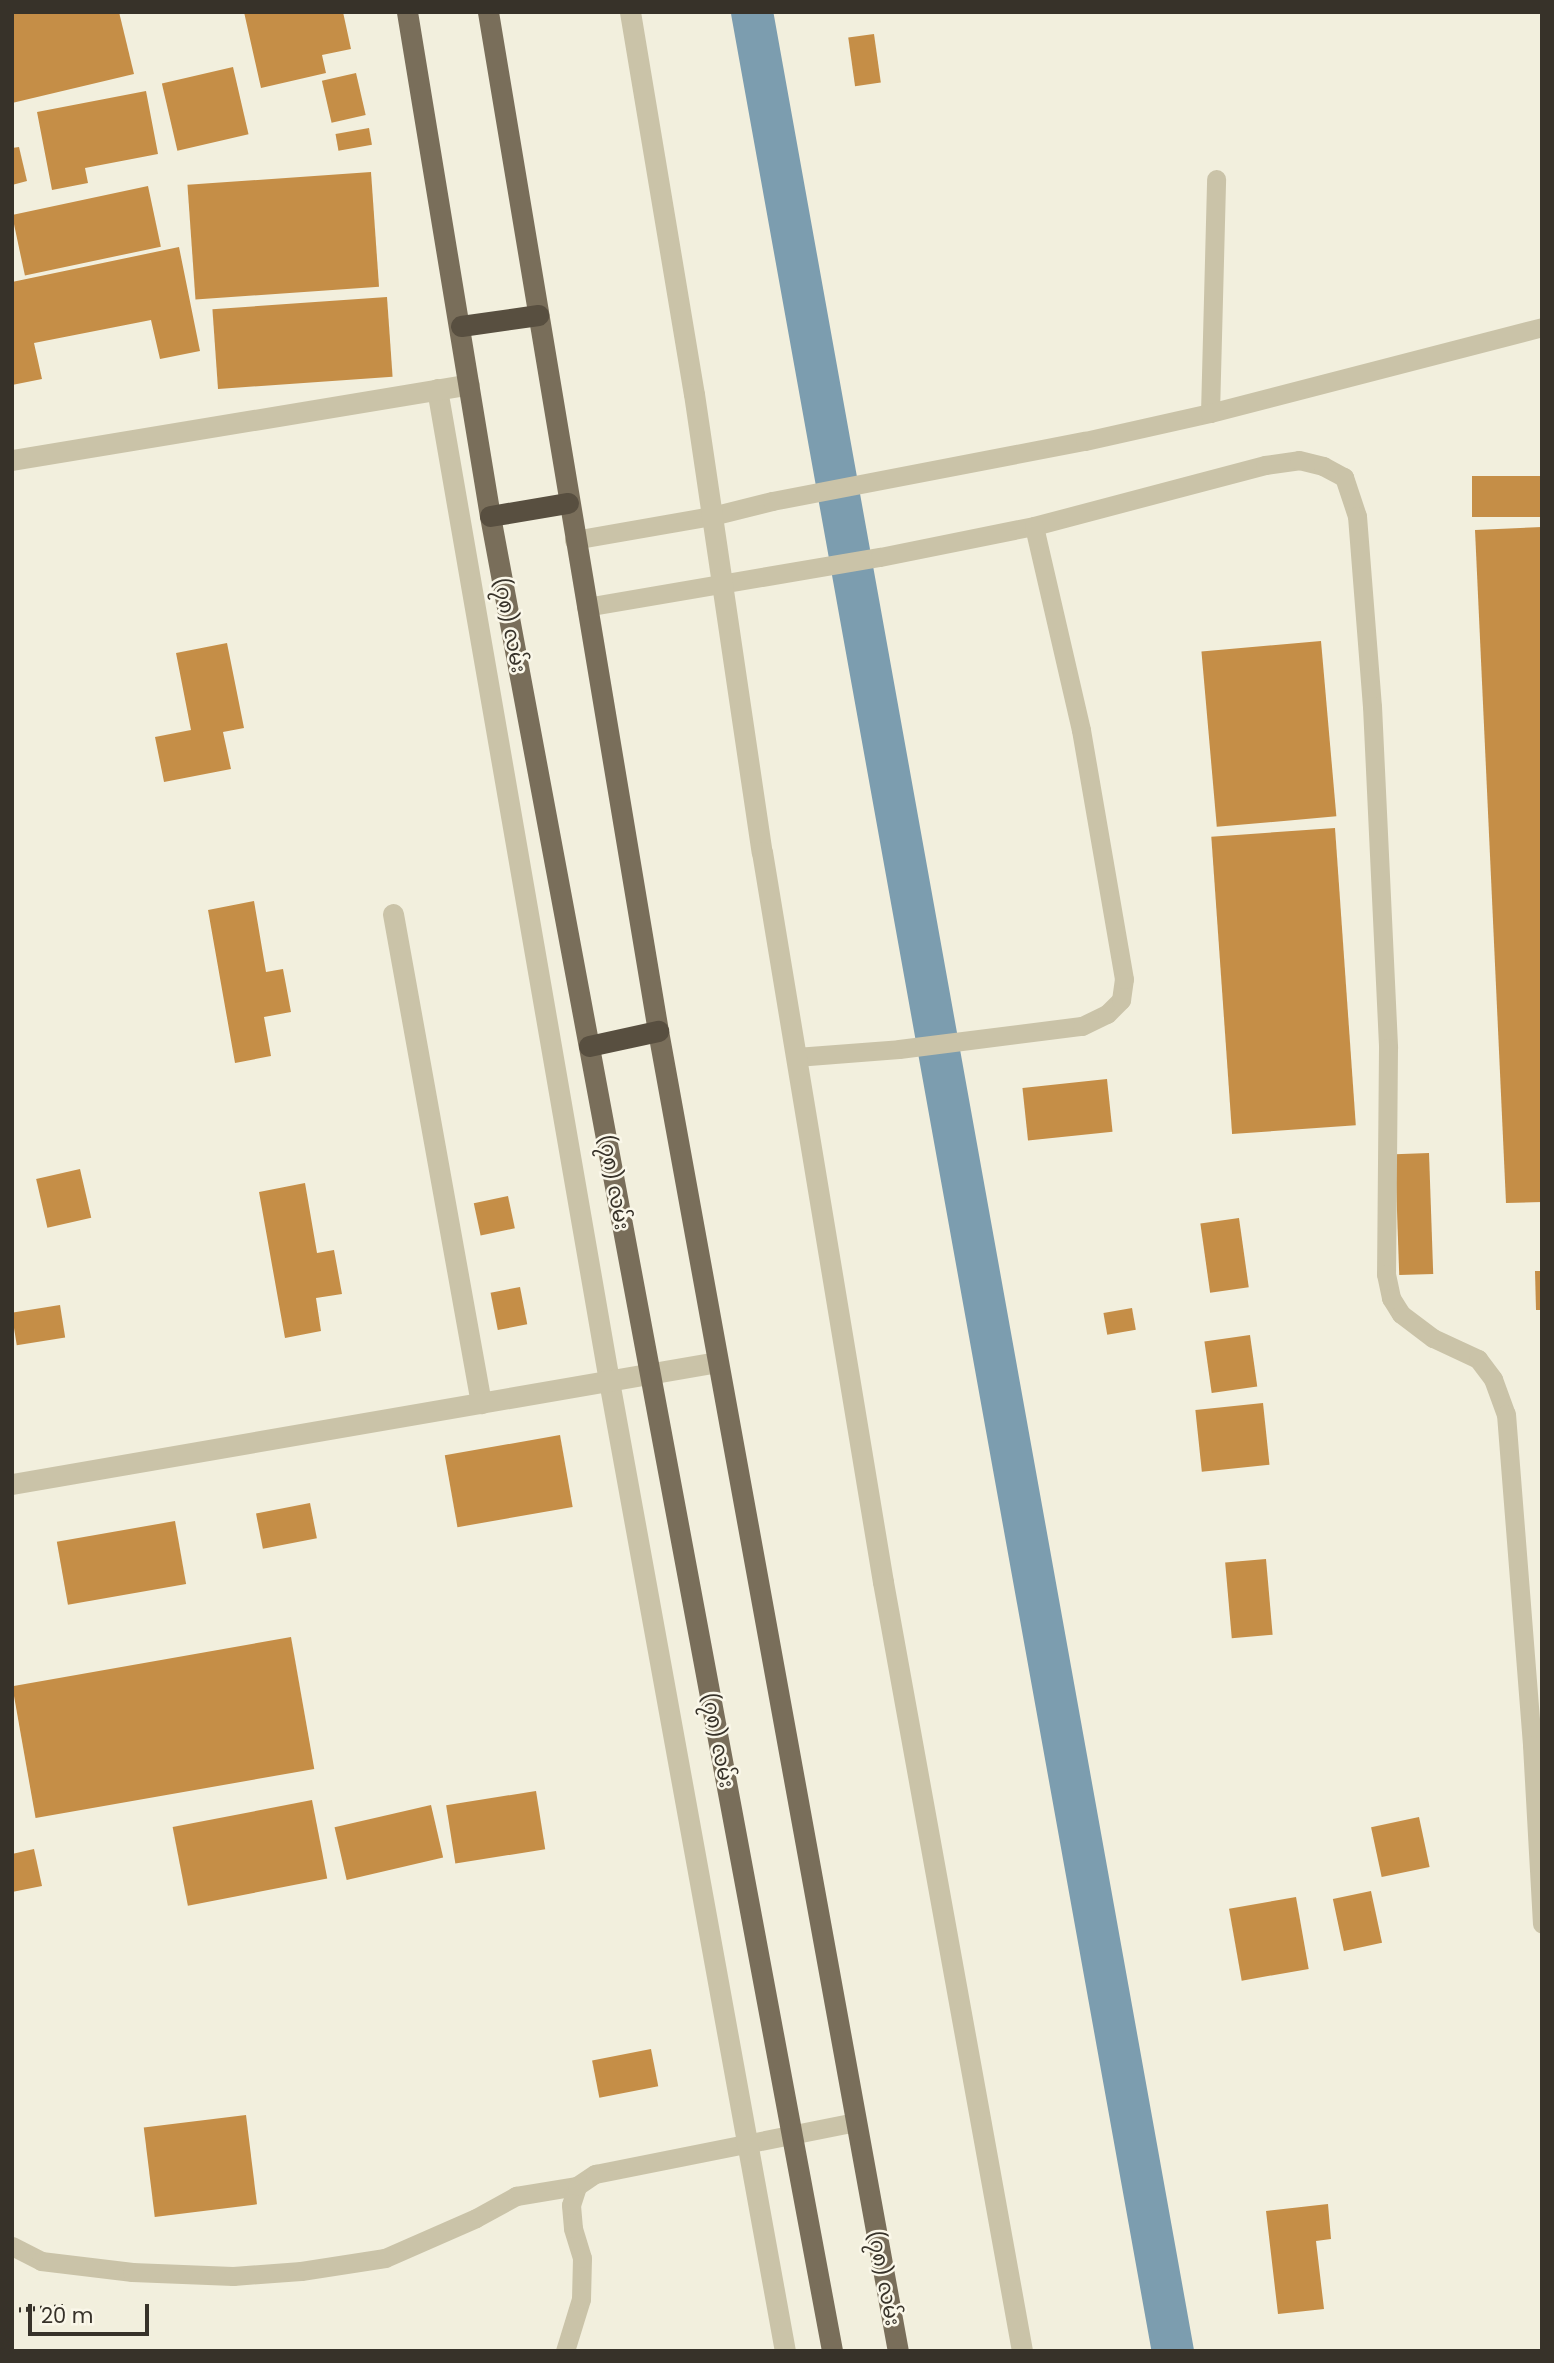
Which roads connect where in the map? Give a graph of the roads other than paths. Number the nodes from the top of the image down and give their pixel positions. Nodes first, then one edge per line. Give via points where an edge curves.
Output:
1 (407, 12) edge
2 (488, 12) edge
3 (630, 12) edge
4 (1216, 179) dead end
5 (538, 314) junction
6 (461, 326) junction
7 (1542, 327) edge
8 (469, 384) junction
9 (437, 389) junction
10 (1210, 413) junction
11 (12, 460) edge
12 (568, 503) junction
13 (490, 516) junction
14 (712, 516) junction
15 (1034, 526) junction
16 (574, 540) junction
17 (722, 583) junction
18 (586, 607) junction
19 (393, 914) dead end
20 (658, 1031) junction
21 (589, 1046) junction
22 (796, 1057) junction
23 (717, 1362) junction
24 (649, 1374) junction
25 (609, 1381) junction
26 (481, 1403) junction
27 (12, 1484) edge
28 (1542, 1924) edge
29 (855, 2122) junction
30 (794, 2136) junction
31 (748, 2141) junction
32 (577, 2186) junction
33 (12, 2246) edge
34 (565, 2351) edge
35 (785, 2351) edge
36 (832, 2351) edge
37 (898, 2351) edge
38 (1022, 2351) edge

1 - 6 main road, (၇၈) လမ်း
2 - 5 main road, (၇၈) လမ်း
3 - 14 street
4 - 10 lane
5 - 6 highway
5 - 12 main road, (၇၈) လမ်း
6 - 8 main road, (၇၈) လမ်း
7 - 10 lane
8 - 9 street
8 - 13 main road, (၇၈) လမ်း
9 - 11 street
9 - 25 street
10 - 14 lane
12 - 13 highway
12 - 16 main road, (၇၈) လမ်း
13 - 21 main road, (၇၈) လမ်း
14 - 16 lane
14 - 17 street
15 - 17 lane
15 - 22 lane via 1081,730 1124,979 1121,1000 1107,1014 1082,1026
15 - 28 lane via 1265,465 1299,460 1344,477 1357,516 1372,706 1388,1048 1386,1273 1391,1298 1401,1314 1433,1338 1478,1359 1493,1378 1506,1414
16 - 18 main road, (၇၈) လမ်း
17 - 18 lane
17 - 22 street
18 - 20 main road, (၇၈) လမ်း
19 - 26 street
20 - 21 highway
20 - 23 main road, (၇၈) လမ်း
21 - 24 main road, (၇၈) လမ်း
22 - 38 street via 883,1582
23 - 24 street
23 - 29 main road, (၇၈) လမ်း
24 - 25 street
24 - 30 main road, (၇၈) လမ်း
25 - 26 street
25 - 31 street
26 - 27 street
29 - 30 lane
29 - 37 main road, (၇၈) လမ်း
30 - 31 lane
30 - 36 main road, (၇၈) လမ်း
31 - 32 lane via 595,2174
31 - 35 street
32 - 33 lane via 516,2196 386,2258 301,2272 233,2276 132,2272 41,2261
32 - 34 lane via 571,2205 582,2259 581,2299

